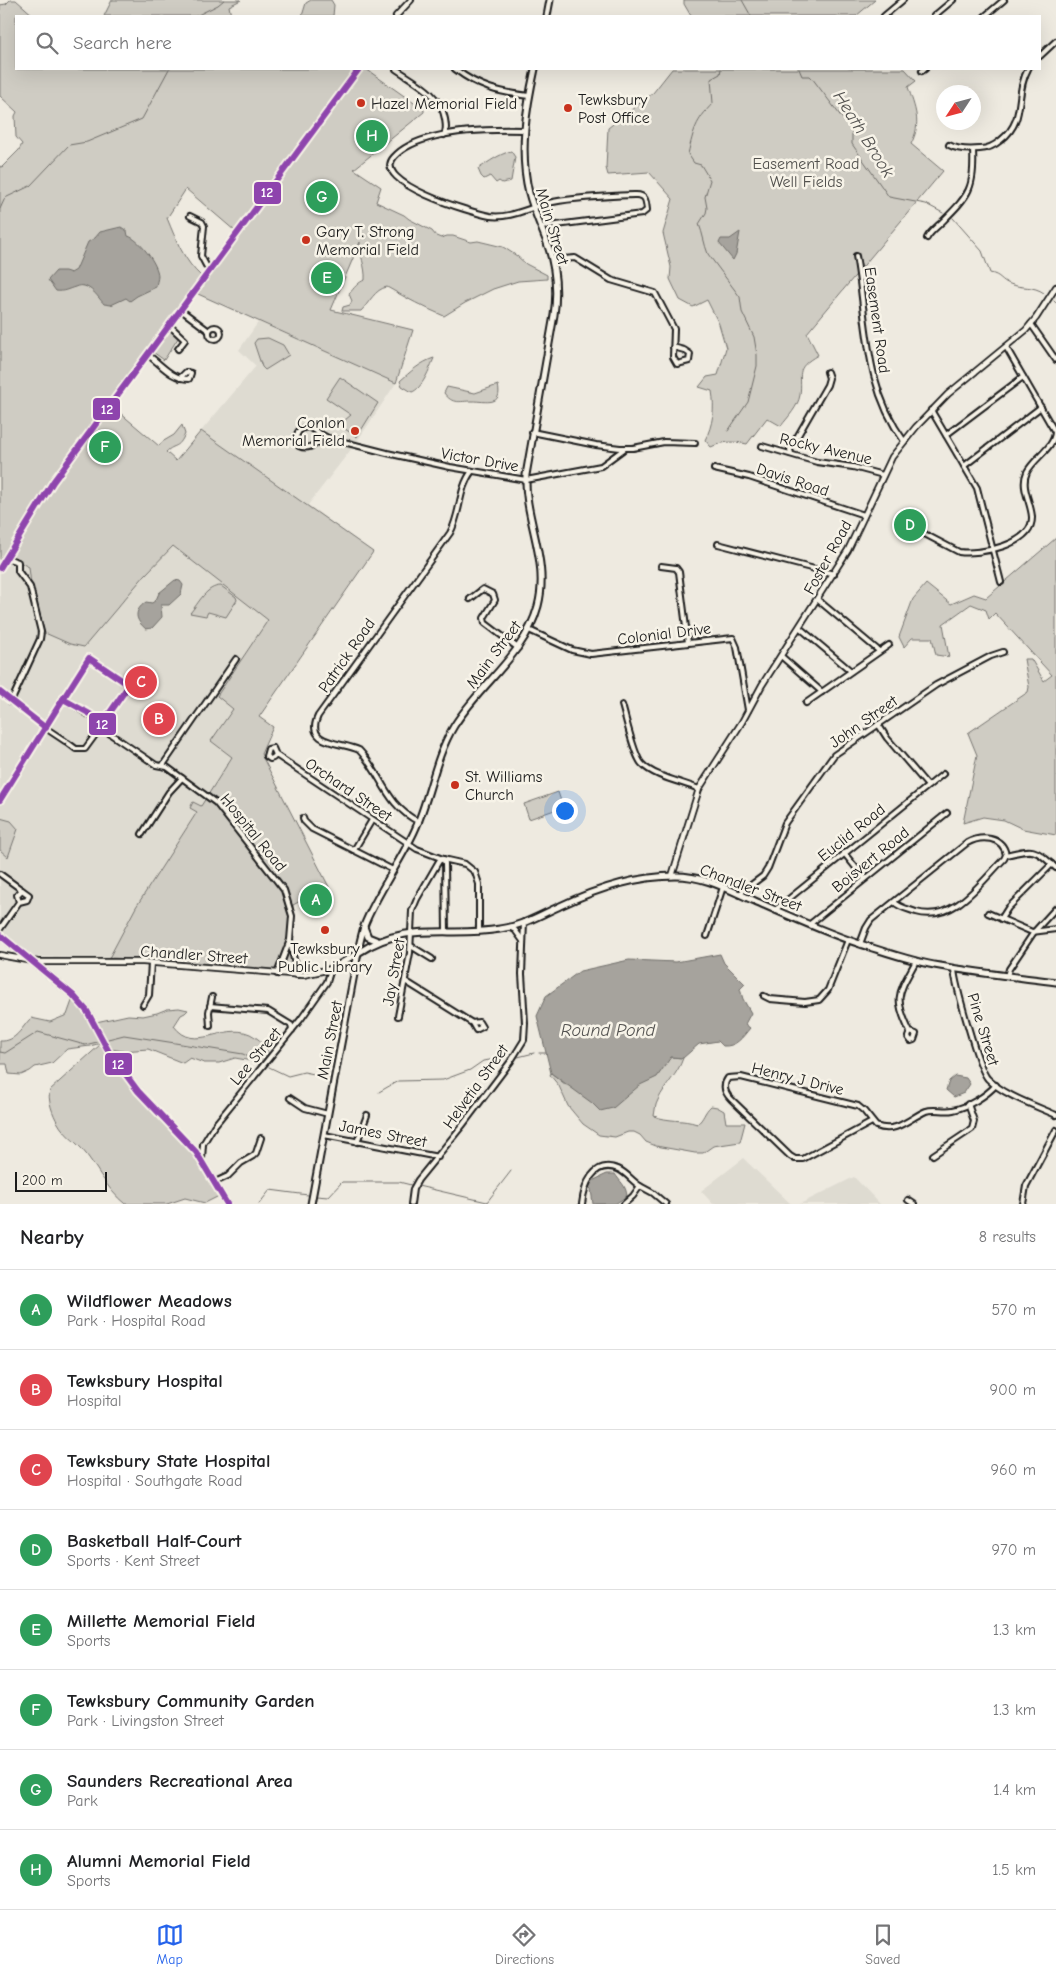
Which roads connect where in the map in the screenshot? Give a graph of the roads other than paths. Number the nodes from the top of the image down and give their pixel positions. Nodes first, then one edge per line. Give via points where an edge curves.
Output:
1 (411, 0) edge
2 (550, 0) edge
3 (902, 0) edge
4 (953, 0) edge
5 (1004, 0) edge
6 (397, 15) edge
7 (547, 15) edge
8 (885, 15) edge
9 (935, 15) edge
10 (986, 15) edge
11 (1056, 40) edge
12 (1041, 55) edge
13 (358, 70) edge
14 (397, 70) edge
15 (457, 70) edge
16 (535, 70) edge
17 (1028, 70) edge
18 (530, 96) junction
19 (525, 130) junction
20 (444, 135) junction
21 (949, 145) dead end
22 (973, 150) junction
23 (533, 206) junction
24 (190, 216) dead end
25 (541, 227) junction
26 (927, 238) dead end
27 (856, 256) dead end
28 (552, 260) junction
29 (210, 271) junction
30 (1056, 287) edge
31 (181, 310) junction
32 (1031, 324) junction
33 (170, 325) junction
34 (209, 331) dead end
35 (1006, 347) junction
36 (674, 348) junction
37 (178, 349) dead end
38 (148, 355) junction
39 (1056, 360) edge
40 (827, 372) dead end
41 (180, 378) dead end
42 (1023, 378) junction
43 (1041, 407) junction
44 (931, 410) junction
45 (532, 432) junction
46 (946, 435) junction
47 (325, 437) junction
48 (904, 441) junction
49 (695, 443) dead end
50 (762, 446) dead end
51 (624, 449) junction
52 (791, 454) junction
53 (964, 466) junction
54 (714, 469) dead end
55 (472, 471) junction
56 (883, 475) junction
57 (526, 480) junction
58 (864, 515) junction
59 (915, 529) dead end
60 (718, 544) dead end
61 (993, 549) junction
62 (5, 560) junction
63 (660, 566) dead end
64 (0, 568) edge
65 (834, 574) junction
66 (1001, 582) dead end
67 (470, 599) dead end
68 (818, 600) junction
69 (800, 628) junction
70 (529, 630) junction
71 (688, 643) junction
72 (889, 645) dead end
73 (518, 648) junction
74 (879, 651) junction
75 (1003, 652) dead end
76 (781, 656) junction
77 (236, 659) dead end
78 (851, 671) junction
79 (138, 672) dead end
80 (129, 685) junction
81 (0, 692) edge
82 (822, 692) junction
83 (63, 699) junction
84 (11, 702) junction
85 (806, 703) dead end
86 (622, 705) dead end
87 (748, 710) junction
88 (878, 724) junction
89 (101, 725) junction
90 (46, 728) junction
91 (50, 731) dead end
92 (276, 755) dead end
93 (163, 765) junction
94 (943, 774) dead end
95 (182, 778) junction
96 (928, 786) junction
97 (699, 788) junction
98 (0, 800) edge
99 (947, 813) dead end
100 (302, 818) dead end
101 (372, 820) junction
102 (418, 822) junction
103 (142, 834) dead end
104 (409, 843) junction
105 (354, 850) junction
106 (844, 853) junction
107 (1006, 855) junction
108 (443, 859) junction
109 (1052, 864) junction
110 (1056, 868) edge
111 (393, 870) junction
112 (0, 874) edge
113 (672, 876) junction
114 (865, 879) junction
115 (724, 887) junction
116 (22, 890) junction
117 (739, 894) junction
118 (20, 902) junction
119 (894, 902) junction
120 (1056, 908) edge
121 (774, 910) junction
122 (988, 913) dead end
123 (1001, 919) junction
124 (524, 922) junction
125 (810, 924) junction
126 (364, 926) junction
127 (509, 928) junction
128 (1056, 928) edge
129 (0, 929) edge
130 (479, 931) junction
131 (412, 932) junction
132 (446, 932) junction
133 (1034, 932) junction
134 (0, 935) edge
135 (707, 936) dead end
136 (290, 940) junction
137 (848, 940) junction
138 (378, 941) junction
139 (523, 941) junction
140 (860, 944) junction
141 (411, 946) junction
142 (358, 953) junction
143 (0, 955) edge
144 (432, 958) dead end
145 (32, 961) junction
146 (916, 961) junction
147 (151, 962) junction
148 (342, 964) junction
149 (954, 968) junction
150 (331, 970) junction
151 (355, 970) junction
152 (277, 974) junction
153 (297, 974) junction
154 (1007, 976) junction
155 (405, 981) junction
156 (1056, 982) edge
157 (212, 996) dead end
158 (764, 996) dead end
159 (144, 1005) dead end
160 (210, 1006) junction
161 (398, 1016) dead end
162 (472, 1022) dead end
163 (210, 1026) dead end
164 (292, 1030) junction
165 (910, 1032) dead end
166 (996, 1086) junction
167 (290, 1098) dead end
168 (968, 1104) junction
169 (328, 1114) junction
170 (367, 1115) dead end
171 (1056, 1115) edge
172 (872, 1122) junction
173 (1056, 1130) edge
174 (324, 1135) junction
175 (261, 1138) dead end
176 (357, 1142) junction
177 (933, 1155) dead end
178 (438, 1157) junction
179 (202, 1159) junction
180 (215, 1182) junction
181 (640, 1186) junction
182 (908, 1200) dead end
183 (227, 1204) edge
184 (311, 1204) edge
185 (411, 1204) edge
186 (582, 1204) edge
187 (624, 1204) edge
188 (666, 1204) edge
189 (914, 1204) edge
190 (1023, 1204) edge

1 - 6 street
2 - 7 main road
3 - 8 street
4 - 9 street
5 - 10 street
11 - 12 street
13 - 29 street
14 - 20 street via 439,101 444,111
15 - 18 street via 484,87
16 - 18 main road, Main Street
17 - 22 street via 1018,117 1012,130 995,145
18 - 19 main road, Main Street
19 - 20 street via 484,130
19 - 23 main road, Main Street via 526,178
20 - 23 street via 421,140 394,156 390,162 392,173 444,203 488,216 506,216
21 - 22 street
22 - 26 street via 970,191
23 - 25 main road, Main Street
23 - 25 street via 627,195 640,195 646,199 647,210 642,214
24 - 29 street via 204,226 201,256
25 - 28 main road, Main Street
27 - 48 street, Easement Road via 874,380 889,418
28 - 36 street via 575,258 611,280 655,293 674,329
28 - 45 main road, Main Street via 555,306
29 - 31 street
30 - 32 street, Foster Road
31 - 33 street
31 - 34 street
32 - 35 street, Foster Road
32 - 39 street
33 - 37 street via 185,340
33 - 38 street
35 - 42 street
35 - 44 street, Foster Road
36 - 36 street via 673,357 677,364 689,361 690,354
38 - 41 street via 170,374
38 - 62 street via 48,489
40 - 52 street via 827,385 790,449
42 - 43 street
42 - 46 street
43 - 53 street
43 - 61 street via 1055,435 1027,471 1025,487 1031,523 1027,531 1015,540
44 - 46 street
44 - 48 street, Foster Road
45 - 51 street
45 - 57 main road, Main Street
46 - 53 street
47 - 47 street, Victor Drive via 308,427 295,438 304,448 314,446
47 - 55 street, Victor Drive
48 - 56 street, Foster Road
49 - 51 street via 664,442
50 - 52 street, Rocky Avenue
51 - 57 street, Victor Drive via 600,467
52 - 56 street, Rocky Avenue
53 - 61 street via 981,497
54 - 58 street, Davis Road via 749,477
55 - 57 street, Victor Drive
55 - 102 street, Patrick Road via 465,483 450,533 318,716 315,726 316,733 323,740 359,750 392,801
56 - 58 street, Foster Road
57 - 70 main road, Main Street via 542,572 539,605
58 - 65 street, Foster Road
59 - 61 street via 959,552
60 - 65 street
61 - 66 street
62 - 64 street
62 - 84 street via 18,562 18,571 30,587 41,632
63 - 71 street via 676,568 679,572
65 - 68 street, Foster Road
67 - 73 street via 483,589 493,594 495,600 484,618 485,623
68 - 69 street, Foster Road
68 - 74 street
69 - 76 street, Foster Road
69 - 78 street
70 - 71 street, Colonial Drive via 572,650 591,654
70 - 73 main road, Main Street
71 - 87 street, Colonial Drive via 730,637 735,640
72 - 74 street
73 - 102 main road, Main Street via 468,707 447,739
74 - 78 street
75 - 88 street, John Street via 936,685
76 - 82 street
76 - 87 street, Foster Road
77 - 93 street
78 - 82 street
79 - 80 street
80 - 83 street via 89,658
80 - 89 street
81 - 84 street
82 - 85 street
83 - 89 street, Hospital Road via 90,714
83 - 90 street
84 - 90 street
86 - 97 street via 642,764 656,773
87 - 97 street, Foster Road
88 - 96 street via 886,738
88 - 117 street, John Street via 830,760 785,823 763,876
89 - 91 street via 84,749 76,749
89 - 93 street, Hospital Road via 156,765
90 - 98 street
92 - 101 street, Orchard Street
93 - 95 street, Hospital Road
94 - 96 street, Euclid Road
95 - 103 street
95 - 136 street, Hospital Road via 208,795 223,810 284,890 292,916
96 - 106 street, Euclid Road
97 - 113 street, Foster Road
99 - 114 street, Boisvert Road
100 - 105 street via 312,829
101 - 104 street, Orchard Street
101 - 105 street
102 - 104 main road, Main Street
104 - 108 street, Orchard Street
104 - 111 main road, Main Street
105 - 111 street
106 - 114 street
106 - 121 street, Euclid Road
107 - 109 street via 1035,850
107 - 119 street via 969,895 949,910 924,914
107 - 119 street via 1002,844 995,840 982,838 971,841
108 - 130 street, Orchard Street via 470,866 479,879
108 - 131 street, Jay Street via 414,906
108 - 132 street
109 - 110 street
109 - 123 street
111 - 126 main road, Main Street
112 - 116 street
113 - 115 main road, Chandler Street via 704,879
113 - 124 main road, Chandler Street via 602,889
114 - 125 street, Boisvert Road
115 - 117 main road, Chandler Street
115 - 135 street
116 - 118 street via 17,895
116 - 118 street via 29,898
117 - 121 main road, Chandler Street
118 - 129 street
119 - 140 street via 869,922
120 - 133 street
121 - 125 main road, Chandler Street
122 - 123 street
123 - 133 street
124 - 127 main road, Chandler Street
124 - 139 street, Helvetia Street
125 - 137 main road, Chandler Street
126 - 138 main road via 368,937
126 - 142 main road, Main Street
127 - 130 main road, Chandler Street
127 - 139 street via 515,930
128 - 133 street
130 - 132 main road, Chandler Street
131 - 132 main road, Chandler Street
131 - 138 main road, Chandler Street
131 - 141 street, Jay Street
133 - 154 street
134 - 145 main road
136 - 152 street, Hospital Road
136 - 153 street, Hospital Road
137 - 140 main road, Chandler Street
137 - 158 street via 828,990 819,1000 805,1002
138 - 142 main road, Chandler Street
139 - 178 street, Helvetia Street via 524,1040
140 - 146 main road, Chandler Street
141 - 144 street
141 - 155 street, Jay Street
142 - 148 street, Chandler Street
142 - 151 main road, Main Street
143 - 145 street, Chandler Street
145 - 147 street, Chandler Street
145 - 179 main road via 82,1004 138,1091
146 - 149 main road, Chandler Street
146 - 165 street via 899,998
147 - 152 street, Chandler Street
147 - 159 street via 149,996
148 - 150 street, Chandler Street
148 - 151 street
149 - 154 main road, Chandler Street
149 - 166 street, Pine Street via 980,1068
150 - 153 street, Chandler Street
150 - 164 street, Lee Street via 327,982
151 - 169 main road, Main Street
152 - 153 street, Chandler Street
154 - 156 main road, Chandler Street
155 - 161 street, Jay Street
155 - 162 street
157 - 160 street
160 - 163 street
160 - 164 street via 268,1011 291,1025
164 - 179 street, Lee Street via 214,1126 203,1144
166 - 168 street, Henry J Drive
166 - 171 street, Pine Street
167 - 169 street via 305,1108
168 - 172 street, Henry J Drive via 954,1110 928,1110 894,1128 878,1128
168 - 177 street via 974,1121 972,1130
169 - 174 main road, Main Street
170 - 176 street
172 - 172 street, Henry J Drive via 862,1108 842,1101 741,1077 728,1078 725,1084 725,1091 731,1099 795,1159 803,1159
173 - 190 street via 1028,1184
174 - 176 street, James Street
174 - 184 main road, Main Street
175 - 180 street via 253,1156
176 - 178 street, James Street
178 - 185 street, Helvetia Street via 416,1183
179 - 180 main road
180 - 183 main road
181 - 186 street via 618,1170 602,1168 586,1183
181 - 187 street
181 - 188 street
182 - 189 street

